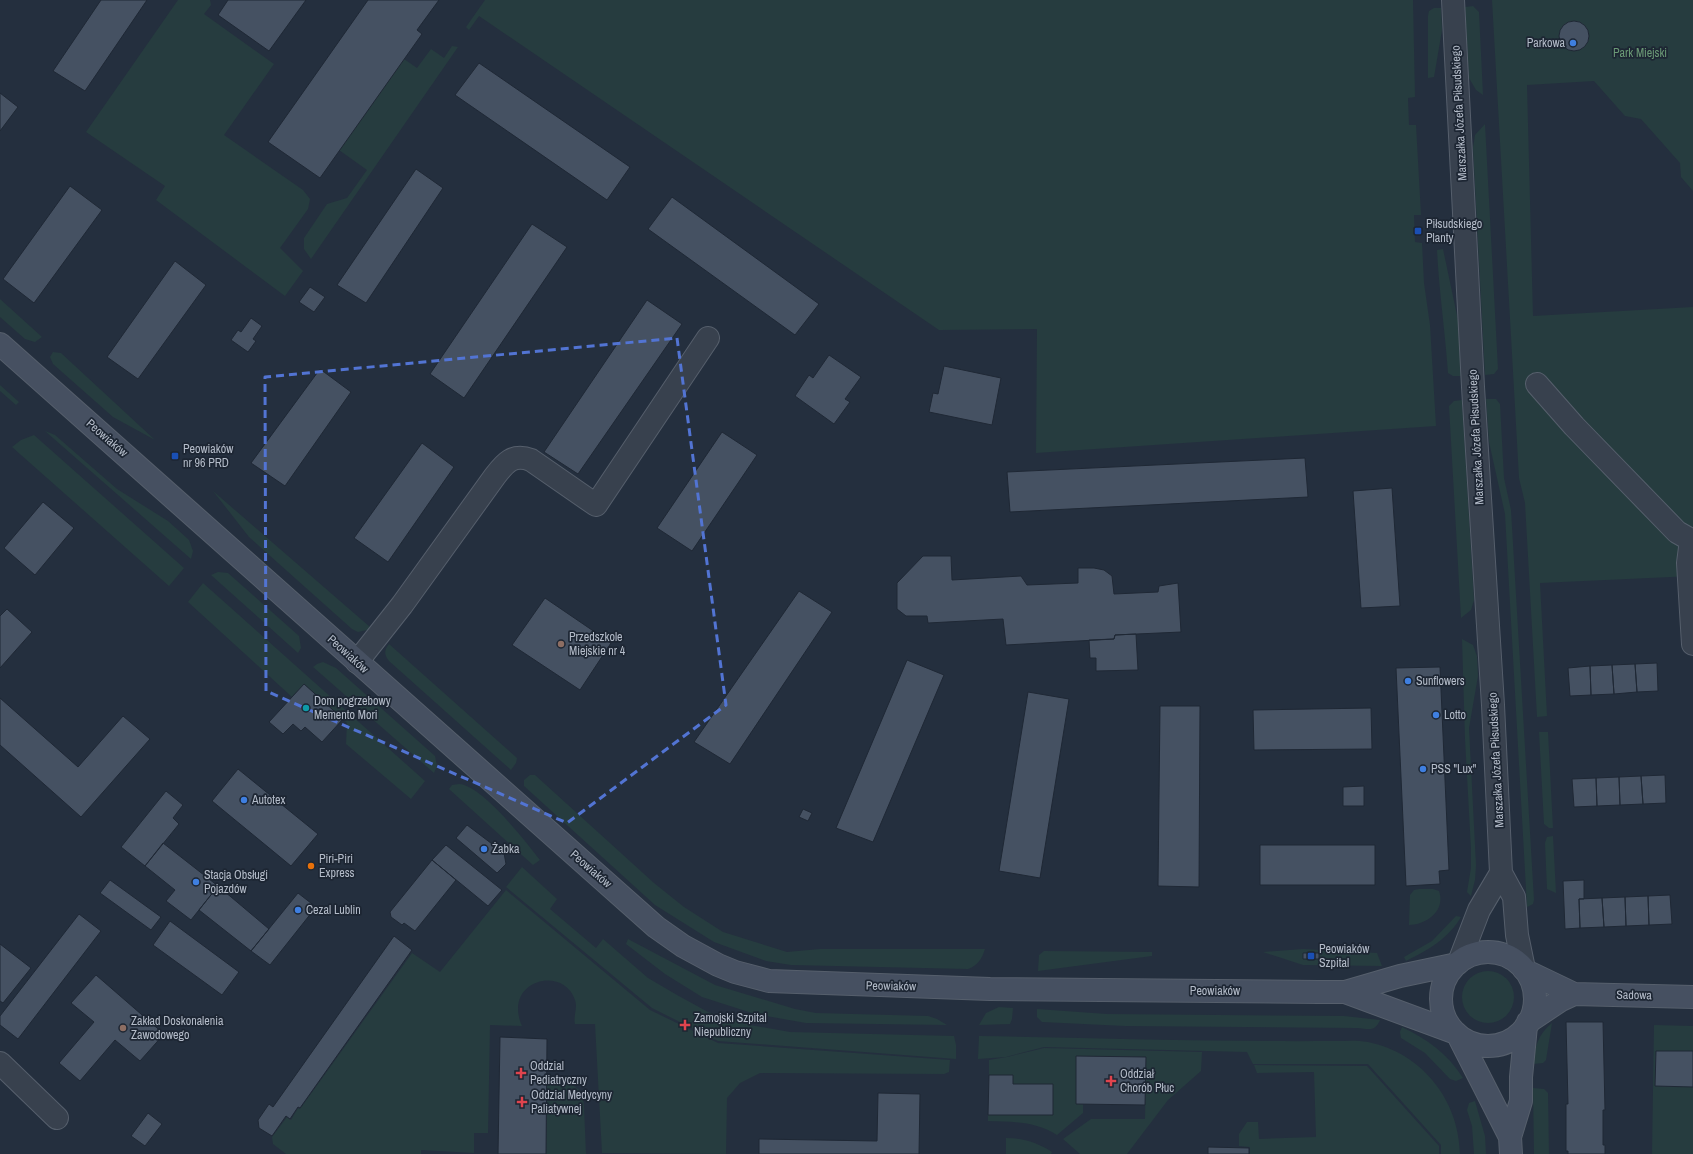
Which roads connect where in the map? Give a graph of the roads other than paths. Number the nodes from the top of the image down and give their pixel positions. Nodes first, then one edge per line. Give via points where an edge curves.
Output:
1 (1453, 0) edge
2 (708, 338) dead end
3 (0, 344) edge
4 (1537, 384) dead end
5 (1692, 540) edge
6 (1693, 644) edge
7 (357, 662) junction
8 (1501, 873) junction
9 (1458, 963) junction
10 (1525, 970) junction
11 (1345, 992) junction
12 (1574, 994) junction
13 (1693, 997) edge
14 (1527, 1024) junction
15 (1457, 1034) junction
16 (0, 1063) edge
17 (57, 1118) dead end
18 (1510, 1146) edge

1 - 8 street, Marszałka Józefa Piłsudskiego
2 - 7 street via 596,505 531,460 520,457 509,460
3 - 7 main road, Peowiaków
4 - 5 street via 1574,426 1672,526
5 - 6 street via 1688,563
7 - 11 main road, Peowiaków via 656,927 696,954 735,972 769,981 813,984 1141,991
8 - 9 street via 1479,910
8 - 10 street, Marszałka Józefa Piłsudskiego via 1514,897 1517,935
9 - 10 main road via 1468,956 1488,952 1508,956
9 - 11 main road, Peowiaków
9 - 15 main road via 1444,982 1441,998 1444,1015
10 - 12 main road, Sadowa
10 - 14 main road via 1531,981 1535,1002
11 - 15 main road, Peowiaków
12 - 13 main road, Sadowa
12 - 14 main road, Sadowa
14 - 15 main road via 1514,1037 1500,1044 1478,1045
14 - 18 main road via 1521,1101
15 - 18 main road
16 - 17 street

